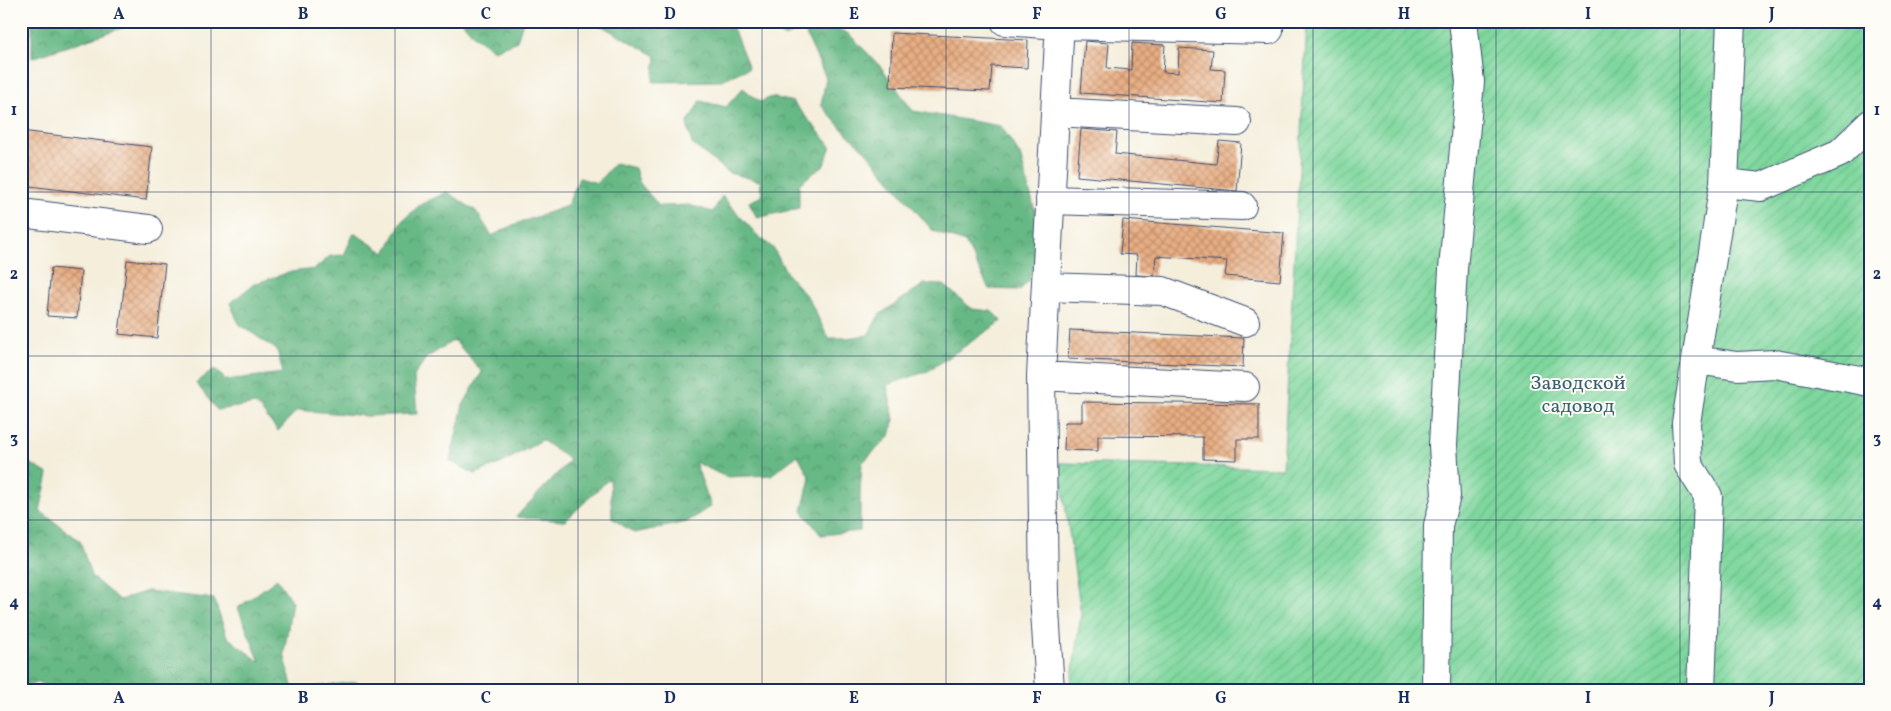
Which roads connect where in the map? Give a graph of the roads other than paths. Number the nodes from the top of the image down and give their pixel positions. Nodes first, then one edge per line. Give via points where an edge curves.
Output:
1 (1005, 21) edge
2 (1463, 21) edge
3 (1731, 21) edge
4 (1060, 23) edge
5 (1269, 30) dead end
6 (1055, 112) junction
7 (1237, 122) dead end
8 (1870, 124) edge
9 (1724, 183) junction
10 (1050, 200) junction
11 (1242, 206) dead end
12 (21, 213) edge
13 (148, 229) dead end
14 (1046, 287) junction
15 (1245, 322) dead end
16 (1696, 360) junction
17 (1041, 376) junction
18 (1870, 382) edge
19 (1246, 387) dead end
20 (1050, 690) edge
21 (1436, 690) edge
22 (1701, 690) edge

1 - 4 lane
2 - 21 lane via 1470,82 1453,269 1443,445 1446,496 1438,524
3 - 9 lane
4 - 5 lane
4 - 6 lane
6 - 7 lane
6 - 10 lane
8 - 9 lane via 1840,153 1761,187
9 - 16 lane
10 - 11 lane
10 - 14 lane
12 - 13 lane
14 - 15 lane via 1163,291
14 - 17 lane
16 - 18 lane via 1737,366 1775,364
16 - 22 lane via 1686,424 1688,464 1708,496
17 - 19 lane
17 - 20 lane via 1044,595

